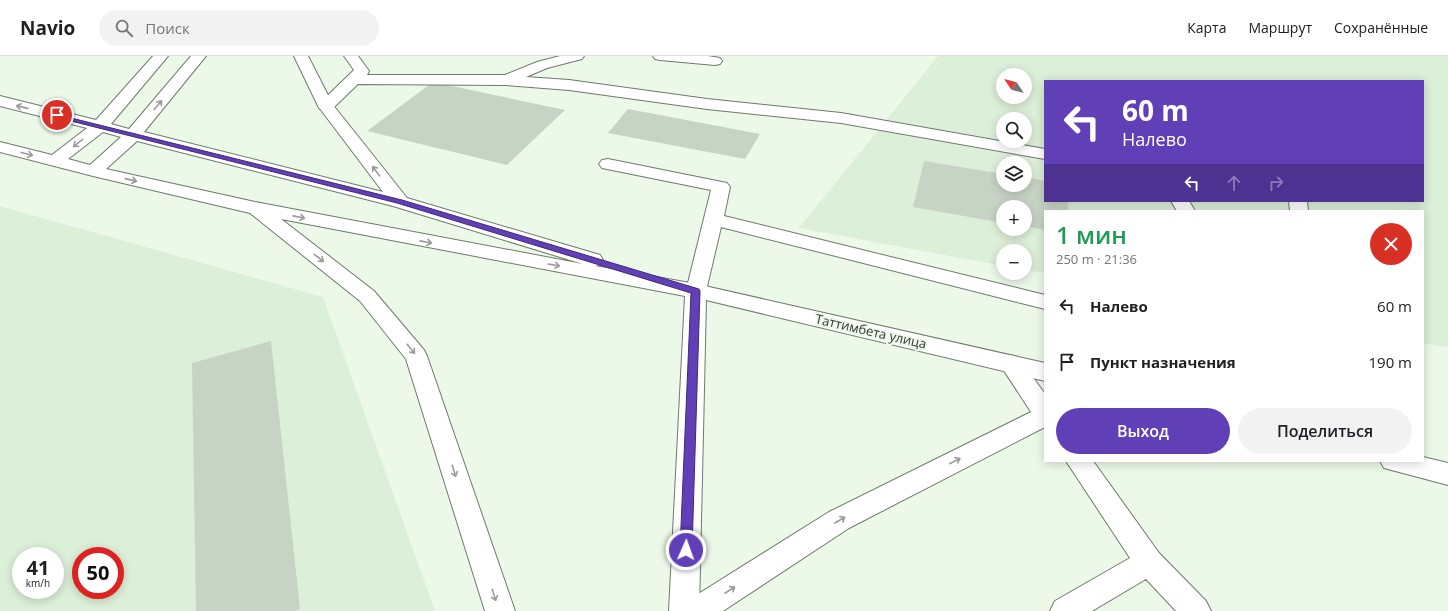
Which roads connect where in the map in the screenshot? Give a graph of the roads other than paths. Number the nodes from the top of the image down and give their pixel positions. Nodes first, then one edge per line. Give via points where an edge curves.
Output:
1 (161, 56) edge
2 (199, 56) edge
3 (301, 56) edge
4 (351, 56) edge
5 (577, 56) edge
6 (660, 56) edge
7 (714, 61) dead end
8 (354, 79) junction
9 (506, 80) junction
10 (0, 101) edge
11 (326, 106) junction
12 (100, 126) junction
13 (133, 135) junction
14 (0, 147) edge
15 (1044, 154) edge
16 (55, 161) junction
17 (608, 164) dead end
18 (92, 171) junction
19 (400, 202) junction
20 (255, 208) junction
21 (714, 219) junction
22 (696, 291) junction
23 (1044, 302) edge
24 (1010, 363) junction
25 (1044, 372) edge
26 (1044, 412) edge
27 (1044, 417) edge
28 (1080, 462) edge
29 (1397, 462) edge
30 (1448, 474) edge
31 (1149, 562) junction
32 (500, 611) edge
33 (684, 611) edge
34 (697, 611) edge
35 (1066, 611) edge
36 (1196, 611) edge

1 - 12 main road
13 -> 2 main road
3 - 11 main road
4 - 8 main road via 362,71
5 - 9 main road via 542,65
6 - 7 main road
8 - 9 main road
8 - 11 main road
9 - 15 main road via 570,85 707,104 841,118
12 -> 10 main road
19 -> 11 main road
12 - 13 main road
12 -> 16 main road
13 - 18 main road
13 - 19 main road
14 -> 16 main road
16 - 18 main road
17 - 21 main road via 721,187
18 -> 20 main road
19 - 22 main road
20 -> 22 main road
20 -> 32 main road via 367,296 416,356
21 - 22 main road
21 - 23 main road
22 - 24 main road, Таттимбета улица
22 - 33 main road
24 - 25 main road, Таттимбета улица
24 - 26 main road
34 -> 27 main road via 839,520
28 - 31 main road
29 - 30 main road
31 - 35 main road
31 - 36 main road

